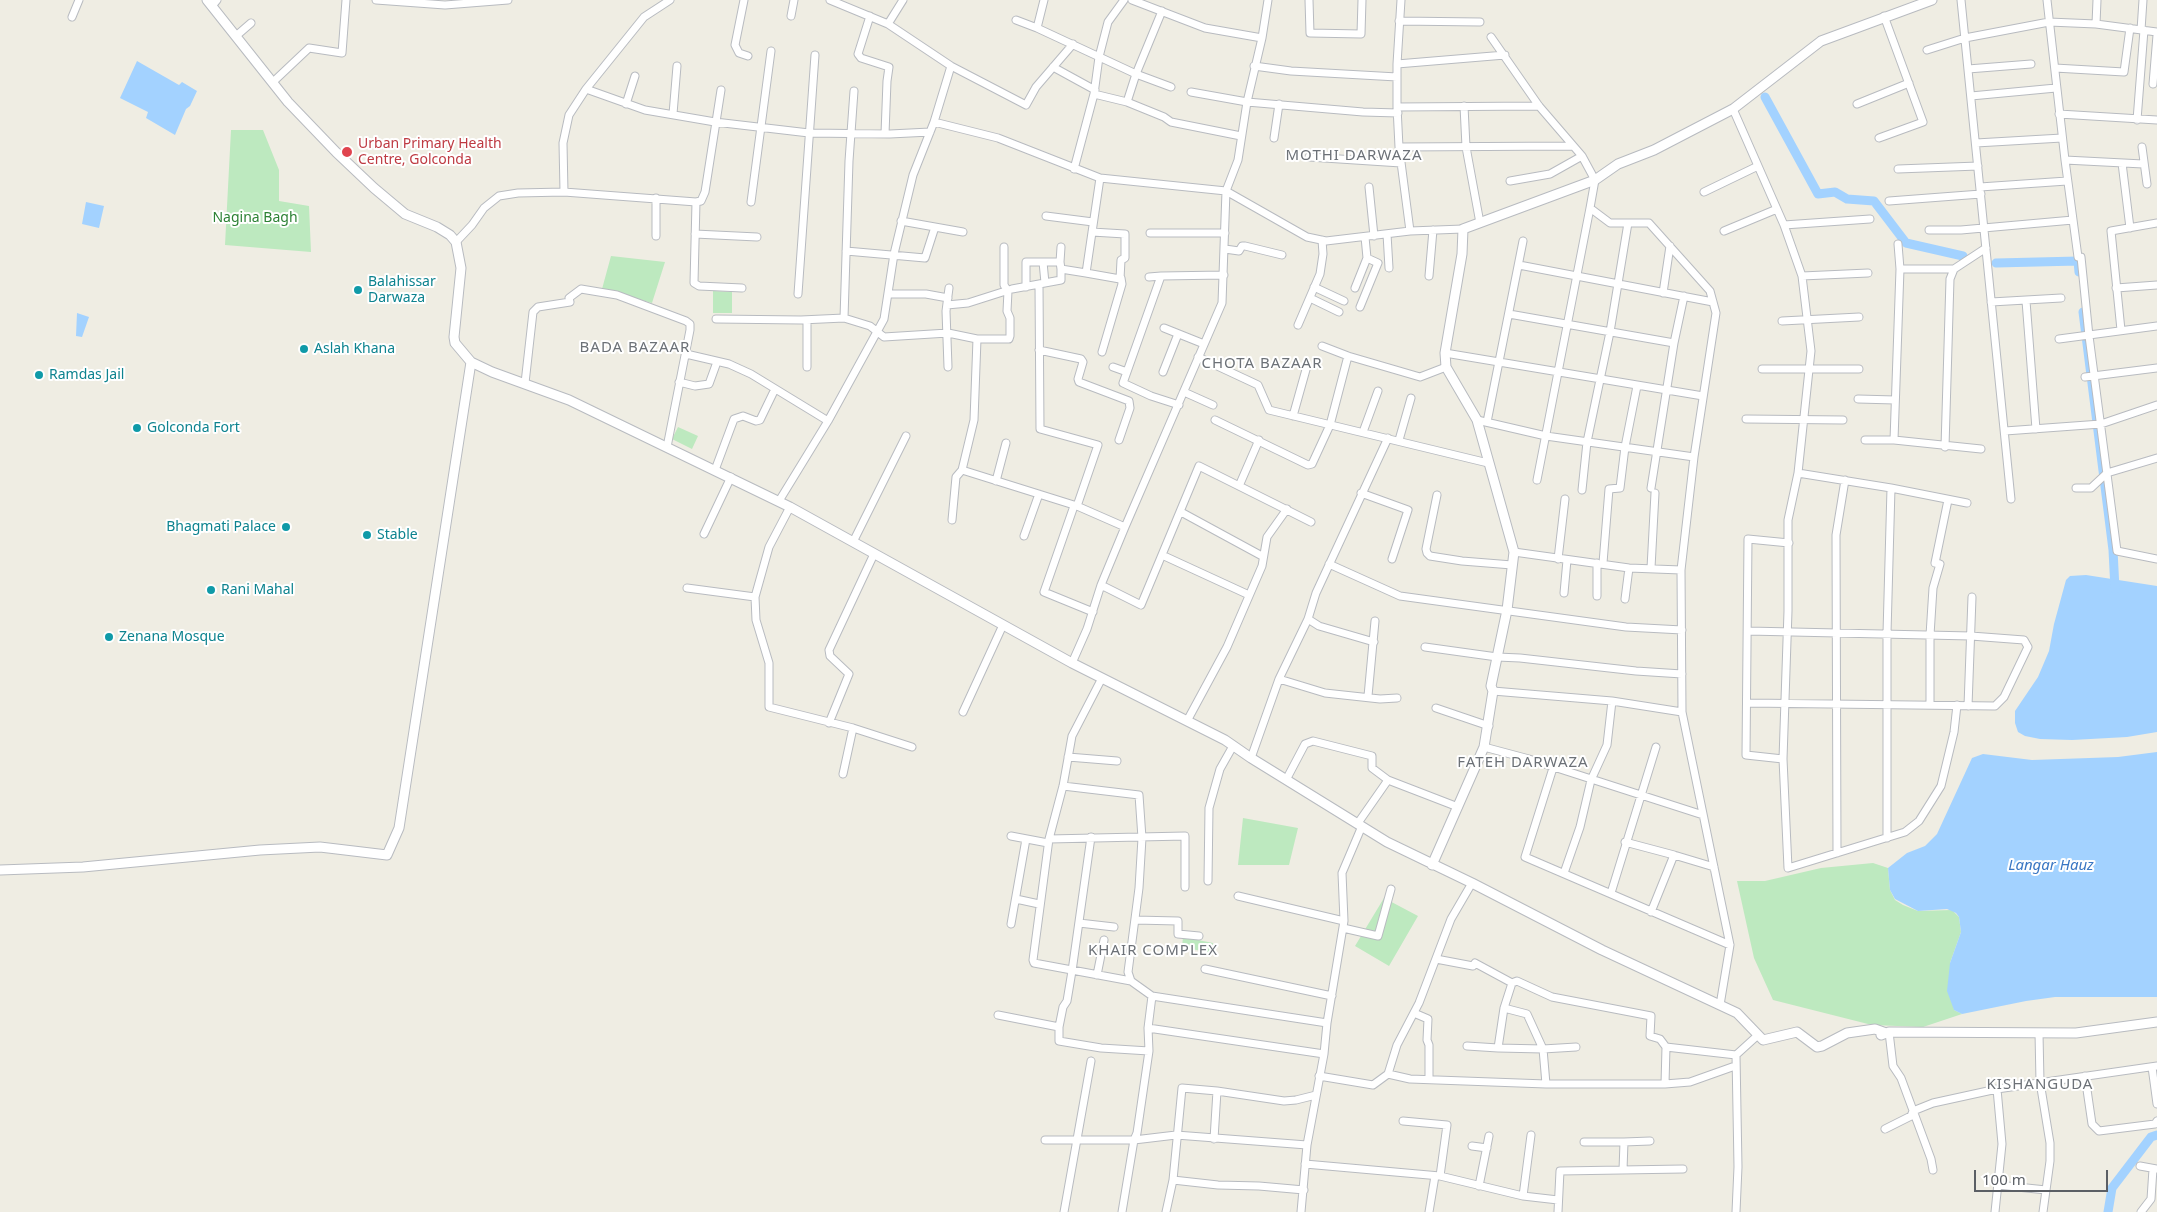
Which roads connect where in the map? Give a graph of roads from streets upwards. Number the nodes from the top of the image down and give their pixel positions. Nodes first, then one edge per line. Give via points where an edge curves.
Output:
1 (79, 0) edge
2 (346, 0) edge
3 (376, 0) edge
4 (508, 0) edge
5 (670, 0) edge
6 (744, 0) edge
7 (794, 0) edge
8 (830, 0) edge
9 (903, 0) edge
10 (1044, 0) edge
11 (1116, 0) edge
12 (1124, 0) edge
13 (1132, 0) edge
14 (1268, 0) edge
15 (1309, 0) edge
16 (1362, 0) edge
17 (1401, 0) edge
18 (1932, 0) edge
19 (1961, 0) edge
20 (2047, 0) edge
21 (2097, 0) edge
22 (2143, 0) edge
23 (392, 1) edge
24 (212, 2) edge
25 (1162, 11) junction
26 (1114, 14) junction
27 (792, 16) dead end
28 (870, 16) junction
29 (1884, 16) junction
30 (72, 17) dead end
31 (1016, 20) dead end
32 (1400, 21) junction
33 (1480, 22) dead end
34 (2049, 22) junction
35 (251, 23) dead end
36 (888, 24) junction
37 (2096, 24) junction
38 (1037, 28) junction
39 (2130, 28) junction
40 (2142, 30) junction
41 (2157, 34) edge
42 (236, 36) junction
43 (1490, 37) dead end
44 (1262, 38) junction
45 (1965, 38) junction
46 (1073, 44) junction
47 (1927, 50) dead end
48 (771, 51) dead end
49 (814, 54) dead end
50 (1505, 55) junction
51 (748, 56) dead end
52 (1099, 57) junction
53 (1397, 64) junction
54 (2031, 64) dead end
55 (678, 66) dead end
56 (951, 66) junction
57 (1254, 66) junction
58 (1053, 67) junction
59 (2055, 68) junction
60 (1968, 69) junction
61 (1136, 74) junction
62 (635, 76) dead end
63 (1397, 77) junction
64 (273, 82) junction
65 (1909, 83) junction
66 (2153, 84) dead end
67 (1171, 87) dead end
68 (2056, 88) junction
69 (586, 89) junction
70 (721, 90) dead end
71 (854, 91) dead end
72 (1094, 92) junction
73 (1191, 92) dead end
74 (1971, 96) junction
75 (1127, 102) junction
76 (1247, 102) junction
77 (626, 104) junction
78 (1279, 104) junction
79 (1857, 104) dead end
80 (1464, 106) junction
81 (1540, 106) junction
82 (1733, 109) junction
83 (1397, 110) junction
84 (673, 114) junction
85 (2059, 114) junction
86 (2137, 120) junction
87 (2157, 120) edge
88 (715, 122) junction
89 (934, 122) junction
90 (762, 128) junction
91 (930, 132) junction
92 (809, 133) junction
93 (852, 133) junction
94 (885, 134) junction
95 (1241, 136) junction
96 (1274, 138) dead end
97 (1879, 138) dead end
98 (2062, 138) junction
99 (1976, 143) junction
100 (1572, 146) junction
101 (1466, 147) junction
102 (2142, 147) dead end
103 (1399, 148) junction
104 (1582, 156) junction
105 (1309, 157) dead end
106 (2065, 160) junction
107 (1401, 163) junction
108 (2122, 164) junction
109 (2143, 164) junction
110 (1758, 166) junction
111 (1978, 166) junction
112 (1074, 168) junction
113 (1898, 168) dead end
114 (1100, 178) junction
115 (1595, 180) junction
116 (1510, 181) dead end
117 (2067, 181) junction
118 (2147, 184) dead end
119 (1369, 187) dead end
120 (1980, 190) junction
121 (1226, 191) junction
122 (564, 192) junction
123 (1704, 192) dead end
124 (656, 198) junction
125 (1889, 201) dead end
126 (696, 202) junction
127 (751, 202) dead end
128 (1590, 208) junction
129 (1777, 208) junction
130 (1046, 216) dead end
131 (1870, 220) dead end
132 (2073, 220) junction
133 (902, 221) junction
134 (1093, 222) junction
135 (1480, 223) junction
136 (1628, 223) junction
137 (2157, 223) edge
138 (1784, 225) junction
139 (935, 227) junction
140 (1984, 227) junction
141 (1463, 228) junction
142 (2130, 228) junction
143 (1433, 230) junction
144 (1929, 230) dead end
145 (1724, 231) dead end
146 (963, 232) dead end
147 (1092, 232) junction
148 (1150, 232) dead end
149 (1225, 232) junction
150 (1410, 232) junction
151 (695, 234) junction
152 (1387, 234) junction
153 (656, 236) dead end
154 (1374, 236) junction
155 (757, 237) dead end
156 (1365, 237) junction
157 (1322, 240) junction
158 (1523, 241) dead end
159 (456, 242) junction
160 (1898, 244) dead end
161 (1670, 246) junction
162 (1004, 247) dead end
163 (1061, 247) dead end
164 (1986, 248) junction
165 (1225, 249) junction
166 (846, 251) junction
167 (894, 254) junction
168 (1282, 255) dead end
169 (1367, 258) junction
170 (1043, 262) junction
171 (1519, 265) junction
172 (1061, 266) junction
173 (1389, 268) dead end
174 (1900, 269) junction
175 (1954, 269) junction
176 (1086, 272) junction
177 (1868, 273) dead end
178 (1224, 275) junction
179 (1161, 276) junction
180 (1429, 276) dead end
181 (1577, 276) junction
182 (1802, 276) junction
183 (1149, 277) dead end
184 (1121, 278) junction
185 (1042, 284) junction
186 (1619, 284) junction
187 (2157, 285) edge
188 (1026, 287) junction
189 (1314, 287) junction
190 (742, 288) dead end
191 (949, 288) dead end
192 (1355, 288) dead end
193 (2116, 288) junction
194 (1008, 291) junction
195 (1663, 292) junction
196 (798, 294) dead end
197 (889, 294) junction
198 (1684, 296) junction
199 (1310, 298) junction
200 (2061, 298) dead end
201 (947, 301) junction
202 (1344, 301) dead end
203 (2026, 301) junction
204 (1713, 302) junction
205 (1992, 302) junction
206 (1360, 307) dead end
207 (1339, 312) dead end
208 (1509, 314) junction
209 (1859, 317) dead end
210 (844, 318) junction
211 (716, 319) dead end
212 (1808, 319) junction
213 (807, 320) junction
214 (1782, 321) dead end
215 (1567, 324) junction
216 (1298, 325) dead end
217 (2157, 326) edge
218 (1164, 328) dead end
219 (2121, 330) junction
220 (878, 331) junction
221 (1610, 332) junction
222 (948, 333) junction
223 (1178, 334) junction
224 (2089, 336) junction
225 (977, 339) junction
226 (2060, 339) dead end
227 (1674, 342) junction
228 (1204, 344) junction
229 (1322, 346) dead end
230 (1039, 350) junction
231 (1102, 352) dead end
232 (1444, 353) junction
233 (686, 354) junction
234 (1348, 356) junction
235 (1198, 357) junction
236 (470, 362) junction
237 (717, 362) junction
238 (1499, 363) junction
239 (948, 366) dead end
240 (1307, 366) dead end
241 (1446, 366) junction
242 (807, 367) dead end
243 (1113, 367) dead end
244 (2157, 368) edge
245 (1859, 369) dead end
246 (1762, 370) dead end
247 (1808, 370) junction
248 (1127, 372) junction
249 (1163, 372) dead end
250 (1558, 372) junction
251 (2095, 376) junction
252 (2085, 377) dead end
253 (1600, 379) junction
254 (679, 382) junction
255 (525, 383) junction
256 (1637, 386) junction
257 (775, 389) junction
258 (1378, 391) dead end
259 (1666, 391) junction
260 (1184, 392) junction
261 (1703, 396) junction
262 (1411, 398) dead end
263 (1858, 399) dead end
264 (1895, 400) junction
265 (1179, 405) junction
266 (1213, 405) dead end
267 (2157, 405) edge
268 (1293, 416) junction
269 (1803, 418) junction
270 (1746, 419) dead end
271 (1215, 420) dead end
272 (1477, 420) junction
273 (1843, 420) dead end
274 (828, 421) junction
275 (1487, 422) junction
276 (2101, 424) junction
277 (1330, 425) junction
278 (2036, 429) junction
279 (2004, 431) junction
280 (1363, 432) junction
281 (906, 436) dead end
282 (1546, 436) junction
283 (1388, 438) junction
284 (1119, 440) dead end
285 (1259, 440) junction
286 (1399, 440) junction
287 (1865, 440) dead end
288 (1894, 440) junction
289 (1587, 442) junction
290 (1006, 443) dead end
291 (1625, 446) junction
292 (667, 447) junction
293 (1946, 447) junction
294 (1981, 449) dead end
295 (1657, 453) junction
296 (1694, 457) junction
297 (2157, 459) edge
298 (1488, 463) junction
299 (715, 470) junction
300 (962, 470) junction
301 (1798, 473) junction
302 (2106, 473) junction
303 (731, 477) junction
304 (1538, 480) dead end
305 (1846, 480) junction
306 (996, 481) junction
307 (1239, 486) junction
308 (1891, 488) junction
309 (2076, 488) dead end
310 (1582, 490) dead end
311 (1361, 493) junction
312 (1039, 494) junction
313 (1437, 495) dead end
314 (2011, 499) dead end
315 (1565, 500) dead end
316 (1948, 500) junction
317 (779, 501) junction
318 (1966, 503) dead end
319 (1076, 506) junction
320 (790, 507) junction
321 (1287, 508) junction
322 (1180, 512) junction
323 (952, 520) dead end
324 (1312, 522) dead end
325 (1126, 527) junction
326 (704, 534) dead end
327 (1024, 536) dead end
328 (853, 542) junction
329 (1788, 543) junction
330 (1514, 552) junction
331 (874, 554) junction
332 (1162, 555) junction
333 (1262, 556) junction
334 (1392, 559) dead end
335 (1558, 559) junction
336 (2157, 559) edge
337 (1567, 560) junction
338 (1600, 563) junction
339 (1329, 564) junction
340 (1512, 565) junction
341 (1629, 568) junction
342 (1651, 568) junction
343 (1681, 570) junction
344 (1101, 585) junction
345 (688, 588) dead end
346 (1564, 593) dead end
347 (1249, 595) junction
348 (1597, 596) dead end
349 (755, 597) junction
350 (1972, 597) dead end
351 (1625, 599) dead end
352 (1507, 610) junction
353 (1093, 612) junction
354 (1308, 619) junction
355 (1375, 621) dead end
356 (1003, 625) junction
357 (1682, 630) junction
358 (1748, 631) junction
359 (1787, 632) junction
360 (1837, 633) junction
361 (1887, 633) junction
362 (1930, 635) junction
363 (1971, 636) junction
364 (1374, 642) junction
365 (1425, 647) dead end
366 (1498, 658) junction
367 (1072, 663) junction
368 (1682, 674) junction
369 (1102, 678) junction
370 (1279, 679) junction
371 (1493, 691) junction
372 (1368, 696) junction
373 (1397, 698) dead end
374 (1612, 701) junction
375 (1748, 703) junction
376 (1785, 704) junction
377 (1930, 704) junction
378 (1837, 705) junction
379 (1958, 705) junction
380 (1886, 706) junction
381 (1968, 706) junction
382 (1436, 708) dead end
383 (963, 712) dead end
384 (1682, 712) junction
385 (1187, 721) junction
386 (829, 723) junction
387 (1489, 726) junction
388 (853, 728) junction
389 (1233, 746) junction
390 (912, 747) dead end
391 (1484, 747) junction
392 (1656, 747) dead end
393 (1068, 757) junction
394 (1251, 758) junction
395 (1783, 759) junction
396 (1117, 761) dead end
397 (1553, 768) junction
398 (843, 774) dead end
399 (1286, 780) junction
400 (1388, 780) junction
401 (1591, 780) junction
402 (1063, 786) junction
403 (1640, 795) junction
404 (1458, 807) junction
405 (1703, 815) junction
406 (1360, 824) junction
407 (1011, 836) dead end
408 (1091, 837) junction
409 (1142, 838) junction
410 (1887, 838) junction
411 (1026, 839) junction
412 (1049, 841) junction
413 (1625, 842) junction
414 (1837, 853) junction
415 (1674, 855) junction
416 (1432, 865) junction
417 (1714, 867) junction
418 (0, 870) edge
419 (1564, 873) junction
420 (1208, 881) dead end
421 (1472, 883) junction
422 (1185, 887) dead end
423 (1391, 889) dead end
424 (1611, 893) junction
425 (1238, 896) dead end
426 (1016, 899) junction
427 (1039, 904) junction
428 (1652, 912) junction
429 (1135, 920) junction
430 (1079, 923) junction
431 (1012, 924) dead end
432 (1344, 924) junction
433 (1114, 927) dead end
434 (1200, 936) dead end
435 (1104, 940) dead end
436 (1730, 945) junction
437 (1436, 959) junction
438 (1205, 969) dead end
439 (1072, 971) junction
440 (1098, 975) junction
441 (1131, 981) junction
442 (1512, 983) junction
443 (1152, 996) junction
444 (1332, 996) junction
445 (1720, 1006) junction
446 (1504, 1008) junction
447 (1414, 1013) junction
448 (998, 1015) dead end
449 (1327, 1022) junction
450 (2157, 1022) edge
451 (1059, 1027) junction
452 (1148, 1028) junction
453 (1887, 1032) junction
454 (2039, 1033) junction
455 (1758, 1034) junction
456 (1467, 1046) dead end
457 (1576, 1046) dead end
458 (1666, 1047) junction
459 (1498, 1048) junction
460 (1543, 1049) junction
461 (1148, 1051) junction
462 (1324, 1054) junction
463 (1736, 1055) junction
464 (1091, 1061) dead end
465 (1735, 1066) junction
466 (2154, 1066) edge
467 (1388, 1074) junction
468 (1319, 1076) junction
469 (2085, 1076) junction
470 (1429, 1079) junction
471 (2040, 1082) junction
472 (1546, 1084) junction
473 (1665, 1084) junction
474 (1997, 1089) junction
475 (1217, 1090) junction
476 (1316, 1095) junction
477 (2157, 1104) edge
478 (1913, 1110) junction
479 (1403, 1121) dead end
480 (2157, 1121) edge
481 (1885, 1129) dead end
482 (1176, 1135) junction
483 (1531, 1135) dead end
484 (1489, 1136) dead end
485 (1077, 1139) junction
486 (1214, 1139) junction
487 (1045, 1140) dead end
488 (1134, 1140) junction
489 (1650, 1141) dead end
490 (1584, 1142) dead end
491 (1624, 1142) junction
492 (1306, 1145) junction
493 (1472, 1146) dead end
494 (1487, 1148) junction
495 (1305, 1164) junction
496 (2140, 1166) dead end
497 (1683, 1169) dead end
498 (2155, 1169) edge
499 (1623, 1170) junction
500 (1933, 1170) dead end
501 (1438, 1176) junction
502 (1173, 1180) junction
503 (1998, 1185) junction
504 (1479, 1186) junction
505 (1304, 1190) junction
506 (2046, 1190) junction
507 (1523, 1196) junction
508 (1558, 1200) junction
509 (1064, 1212) edge
510 (1122, 1212) edge
511 (1166, 1212) edge
512 (1301, 1212) edge
513 (1430, 1212) edge
514 (1558, 1212) edge
515 (1736, 1212) edge
516 (1995, 1212) edge
517 (2043, 1212) edge
518 (2141, 1212) edge

1 - 30 street
2 - 64 street via 342,53 309,48
3 - 23 street
4 - 23 street via 445,6
5 - 69 street via 644,17
6 - 51 street via 735,45 739,53
7 - 27 street
8 - 28 street
9 - 36 street
10 - 38 street
11 - 26 street
12 - 26 street
13 - 25 street
14 - 44 street
15 - 16 street via 1310,33 1362,34
17 - 32 street
18 - 29 street
19 - 45 street
20 - 34 street
21 - 37 street
22 - 40 street
24 - 42 street
25 - 44 street via 1205,28
25 - 61 street
26 - 52 street via 1108,22
28 - 36 street
28 - 94 street via 858,54 889,66
29 - 65 street
29 - 82 street via 1821,41
31 - 38 street
32 - 33 street
32 - 53 street
34 - 37 street
34 - 45 street
34 - 59 street
35 - 42 street
36 - 56 street
37 - 39 street
38 - 46 street
39 - 40 street
39 - 59 street via 2124,72
40 - 41 street
40 - 86 street
41 - 66 street
42 - 64 street
43 - 50 street
44 - 57 street
45 - 47 street
45 - 60 street
46 - 52 street
46 - 58 street
48 - 90 street
49 - 92 street
50 - 53 street
50 - 81 street
52 - 61 street
52 - 72 street
53 - 63 street
54 - 60 street
55 - 84 street
56 - 58 street via 1026,105
56 - 89 street
57 - 63 street
57 - 76 street
58 - 72 street
59 - 68 street
60 - 74 street
61 - 67 street
61 - 75 street
62 - 77 street
63 - 83 street
64 - 159 street via 336,152 390,202 405,214 437,227
65 - 79 street
65 - 97 street via 1923,122
68 - 74 street
68 - 85 street
69 - 77 street
69 - 122 street via 569,114 563,143
70 - 88 street
71 - 93 street
72 - 75 street
72 - 112 street
73 - 76 street
74 - 99 street
75 - 95 street via 1171,122
76 - 78 street
76 - 95 street
77 - 84 street
78 - 83 street via 1363,112
78 - 96 street
80 - 81 street
80 - 83 street
80 - 101 street
81 - 100 street
82 - 110 street
82 - 115 street via 1654,150 1618,164
83 - 103 street
84 - 88 street
85 - 86 street
85 - 98 street
86 - 87 street
88 - 90 street
88 - 126 street via 704,196
89 - 91 street
89 - 112 street via 998,138
90 - 92 street
90 - 127 street
91 - 94 street
91 - 133 street via 913,175
92 - 93 street
92 - 196 street
93 - 94 street
93 - 166 street
95 - 121 street via 1238,160
98 - 99 street
98 - 106 street
99 - 111 street
100 - 101 street
100 - 104 street
101 - 103 street
101 - 135 street
102 - 109 street
103 - 107 street
104 - 115 street
104 - 116 street via 1550,174
105 - 107 street
106 - 108 street
106 - 117 street
107 - 150 street
108 - 109 street
108 - 142 street
109 - 118 street
110 - 123 street
110 - 129 street
111 - 113 street
111 - 120 street
112 - 114 street
114 - 121 street
114 - 134 street
115 - 128 street
115 - 135 street
117 - 120 street
117 - 132 street
119 - 154 street
120 - 125 street
120 - 140 street
121 - 149 street
121 - 157 street via 1307,237
122 - 124 street
122 - 159 street via 499,196 484,208
124 - 126 street
124 - 153 street
126 - 151 street
128 - 136 street via 1610,223
128 - 181 street
129 - 138 street
129 - 145 street
130 - 134 street
131 - 138 street
132 - 140 street
132 - 224 street via 2078,257 2081,257
133 - 139 street
133 - 167 street
134 - 147 street
135 - 141 street
136 - 161 street via 1649,223
136 - 186 street
137 - 142 street
138 - 182 street
139 - 146 street
139 - 167 street via 925,258
140 - 144 street
140 - 164 street
141 - 143 street
141 - 232 street via 1462,254
142 - 193 street via 2111,231
143 - 150 street
143 - 180 street
147 - 176 street
147 - 184 street via 1126,234
148 - 149 street
149 - 165 street
150 - 152 street
151 - 155 street
151 - 190 street via 693,280 696,285
152 - 154 street
152 - 173 street
154 - 156 street
156 - 157 street
156 - 169 street
157 - 189 street via 1320,274
158 - 171 street
159 - 236 street via 461,268 454,337
160 - 174 street
161 - 195 street
161 - 204 street via 1710,291
162 - 194 street via 1004,285
163 - 172 street
164 - 175 street
164 - 205 street
165 - 168 street via 1239,251 1243,246
165 - 178 street
166 - 167 street
166 - 210 street
167 - 197 street
169 - 192 street
169 - 206 street via 1378,263
170 - 172 street
170 - 185 street
170 - 188 street via 1026,262
171 - 181 street
171 - 208 street
172 - 176 street
172 - 185 street via 1061,280
174 - 175 street
174 - 264 street
175 - 293 street via 1950,279
176 - 184 street
177 - 182 street
178 - 179 street
178 - 228 street via 1222,303
179 - 183 street
179 - 248 street
181 - 186 street
181 - 215 street
182 - 212 street
184 - 231 street
185 - 188 street
185 - 230 street
186 - 195 street
186 - 221 street
187 - 193 street
188 - 194 street
189 - 199 street
189 - 202 street
191 - 201 street
193 - 219 street
194 - 201 street via 968,303
194 - 225 street via 1009,339
195 - 198 street
197 - 201 street via 919,294
197 - 220 street
198 - 204 street
198 - 227 street
199 - 207 street
199 - 216 street
200 - 203 street
201 - 222 street
203 - 205 street
203 - 278 street
204 - 261 street via 1716,313
205 - 279 street
208 - 215 street
208 - 238 street
209 - 212 street
210 - 213 street
210 - 220 street
211 - 213 street
212 - 214 street
212 - 247 street via 1811,351
213 - 242 street
215 - 221 street
215 - 250 street
217 - 219 street
218 - 223 street
219 - 224 street
220 - 222 street via 884,337
220 - 274 street
221 - 227 street
221 - 253 street
222 - 225 street
222 - 239 street
223 - 228 street
223 - 249 street
224 - 226 street
224 - 251 street
225 - 300 street via 974,420
227 - 259 street
228 - 235 street
229 - 234 street
230 - 284 street via 1081,359 1079,382 1129,401 1130,408
230 - 319 street via 1040,429 1098,445
232 - 238 street
232 - 241 street
233 - 237 street
233 - 254 street
233 - 255 street via 690,324 617,295 581,290 569,298 570,302 538,307 534,312
234 - 241 street via 1420,377
234 - 277 street
235 - 260 street
235 - 268 street via 1258,385 1269,410
236 - 255 street
236 - 418 street via 399,828 387,855 320,847 84,867
237 - 254 street via 709,384 695,386
237 - 257 street via 751,374
238 - 250 street
238 - 275 street
240 - 268 street
241 - 272 street
243 - 248 street
244 - 251 street
245 - 247 street
246 - 247 street
247 - 269 street
248 - 265 street via 1123,383
250 - 253 street
250 - 282 street
251 - 252 street
251 - 276 street
253 - 256 street
253 - 289 street
254 - 292 street
255 - 292 street via 569,400
256 - 259 street
256 - 291 street
257 - 274 street
257 - 299 street via 760,420 743,416 734,419
258 - 280 street
259 - 261 street
259 - 295 street
260 - 265 street
260 - 266 street
261 - 296 street
262 - 286 street
263 - 264 street
264 - 288 street
265 - 325 street
267 - 276 street
268 - 277 street
269 - 270 street
269 - 273 street
269 - 301 street
271 - 285 street
272 - 275 street
272 - 298 street
274 - 317 street
275 - 282 street
276 - 278 street
276 - 302 street
277 - 280 street
277 - 285 street via 1310,465
278 - 279 street
279 - 314 street
280 - 283 street
281 - 328 street
282 - 289 street
282 - 304 street
283 - 286 street
283 - 311 street
285 - 307 street
286 - 298 street
287 - 288 street
288 - 293 street
289 - 291 street
289 - 310 street
290 - 306 street
291 - 295 street
291 - 338 street via 1620,488 1609,489
292 - 299 street
293 - 294 street
295 - 296 street
295 - 342 street
296 - 343 street
297 - 302 street
298 - 330 street
299 - 303 street
300 - 306 street
300 - 323 street via 956,477
301 - 305 street
301 - 329 street via 1788,520
302 - 309 street via 2095,486
302 - 336 street via 2117,551
303 - 317 street
303 - 326 street
305 - 308 street
305 - 360 street via 1836,535
306 - 312 street
307 - 321 street
307 - 322 street via 1199,466
308 - 316 street
308 - 361 street
311 - 334 street via 1408,510
311 - 339 street
312 - 319 street
312 - 327 street
313 - 340 street via 1426,549 1430,556
315 - 335 street
316 - 318 street
316 - 362 street via 1935,563 1940,564 1933,588
317 - 320 street
319 - 325 street
319 - 353 street via 1044,592
320 - 328 street
320 - 349 street via 769,547
321 - 324 street
321 - 333 street via 1267,537
322 - 332 street
322 - 333 street
325 - 344 street
328 - 331 street
329 - 358 street via 1748,539
329 - 359 street
330 - 335 street
330 - 340 street
331 - 356 street
331 - 386 street via 829,650 830,656 849,674
332 - 344 street via 1141,605
332 - 347 street
333 - 347 street via 1262,566
335 - 337 street
337 - 338 street
337 - 346 street
338 - 341 street
338 - 348 street
339 - 352 street via 1400,596
339 - 354 street
340 - 352 street
341 - 342 street
341 - 351 street
342 - 343 street
343 - 357 street
344 - 353 street
345 - 349 street
347 - 385 street via 1227,647
349 - 386 street via 756,620 769,663 769,707
350 - 363 street
352 - 357 street via 1626,627
352 - 366 street
353 - 367 street
354 - 364 street via 1319,626
354 - 370 street
355 - 364 street
356 - 367 street
356 - 383 street
357 - 368 street
358 - 359 street
358 - 375 street
359 - 360 street
359 - 376 street
360 - 361 street
360 - 378 street
361 - 362 street
361 - 380 street
362 - 363 street
362 - 377 street
363 - 381 street
363 - 381 street via 2020,639 2027,642 2028,647 2000,702 1995,706
364 - 372 street
365 - 366 street
366 - 368 street
366 - 371 street via 1491,686
367 - 369 street
368 - 384 street
369 - 385 street
369 - 393 street via 1072,736
370 - 372 street via 1325,693
370 - 394 street
371 - 374 street
371 - 387 street
372 - 373 street
374 - 384 street
374 - 401 street via 1607,745
375 - 376 street
375 - 395 street via 1746,755
376 - 378 street
376 - 395 street
377 - 379 street
377 - 380 street
378 - 380 street
378 - 414 street
379 - 381 street
379 - 410 street via 1940,786 1920,821
380 - 410 street
382 - 387 street
384 - 405 street
385 - 389 street
386 - 388 street
387 - 391 street
388 - 390 street
388 - 398 street
389 - 394 street
389 - 420 street via 1220,769 1209,808
391 - 397 street
391 - 404 street
392 - 403 street
393 - 396 street
393 - 402 street
394 - 399 street
395 - 414 street via 1788,868
397 - 401 street
397 - 419 street via 1525,857
399 - 400 street via 1305,744 1310,741 1372,756 1372,768
399 - 406 street
400 - 404 street
400 - 406 street
401 - 403 street
401 - 419 street via 1580,827
402 - 409 street via 1139,795
402 - 412 street
403 - 405 street
403 - 413 street
404 - 416 street
405 - 417 street
406 - 416 street
406 - 432 street via 1342,873
407 - 411 street
408 - 409 street
408 - 412 street
408 - 430 street
409 - 422 street via 1185,836
409 - 429 street
410 - 414 street
411 - 412 street
411 - 426 street
412 - 427 street
413 - 415 street
413 - 424 street
415 - 417 street
415 - 428 street
416 - 421 street
417 - 436 street
419 - 424 street
421 - 437 street via 1451,919
421 - 445 street
423 - 432 street via 1378,936
424 - 428 street
425 - 432 street
426 - 427 street
426 - 431 street
427 - 439 street via 1033,962
428 - 436 street
429 - 434 street via 1178,921 1178,934
429 - 441 street via 1128,972
430 - 433 street
430 - 439 street
432 - 444 street
435 - 440 street
436 - 445 street
437 - 442 street via 1473,966 1475,963
437 - 447 street
438 - 444 street
439 - 440 street
439 - 451 street
440 - 441 street
441 - 443 street
442 - 446 street
442 - 458 street via 1517,981 1552,998 1651,1016 1650,1036 1660,1039
443 - 449 street
443 - 452 street
444 - 449 street
445 - 455 street via 1737,1013
446 - 459 street
446 - 460 street via 1527,1014
447 - 467 street via 1397,1045
447 - 470 street via 1428,1019
448 - 451 street
449 - 462 street
450 - 454 street via 2076,1033
451 - 461 street via 1059,1041
452 - 461 street
452 - 462 street
453 - 454 street
453 - 455 street via 1837,1039 1817,1047 1797,1032 1763,1040
453 - 478 street via 1893,1066
454 - 471 street
455 - 463 street
456 - 459 street
457 - 460 street
458 - 463 street
458 - 473 street
459 - 460 street
460 - 472 street
461 - 488 street
462 - 468 street
463 - 465 street
464 - 485 street
465 - 473 street via 1690,1082
465 - 515 street
466 - 469 street
466 - 477 street
467 - 468 street via 1373,1085
467 - 470 street
468 - 476 street
469 - 471 street
469 - 480 street via 2092,1124 2099,1131 2155,1124
470 - 472 street
471 - 474 street
471 - 506 street via 2050,1143
472 - 473 street
474 - 478 street
474 - 503 street via 2002,1144
475 - 476 street via 1284,1101
475 - 482 street via 1181,1088
475 - 486 street
476 - 492 street
478 - 481 street via 1911,1116
478 - 500 street
479 - 501 street via 1447,1125
482 - 486 street
482 - 488 street
482 - 502 street
483 - 507 street
484 - 494 street
485 - 487 street
485 - 488 street
485 - 509 street
486 - 492 street
488 - 510 street
489 - 491 street
490 - 491 street
491 - 499 street
492 - 495 street
493 - 494 street
494 - 504 street
495 - 501 street
495 - 505 street
496 - 498 street
497 - 499 street
498 - 518 street via 2151,1199
499 - 508 street via 1560,1171
501 - 504 street
501 - 513 street
502 - 505 street
502 - 511 street
503 - 506 street
503 - 516 street
504 - 507 street
505 - 512 street
506 - 517 street
507 - 508 street
508 - 514 street

